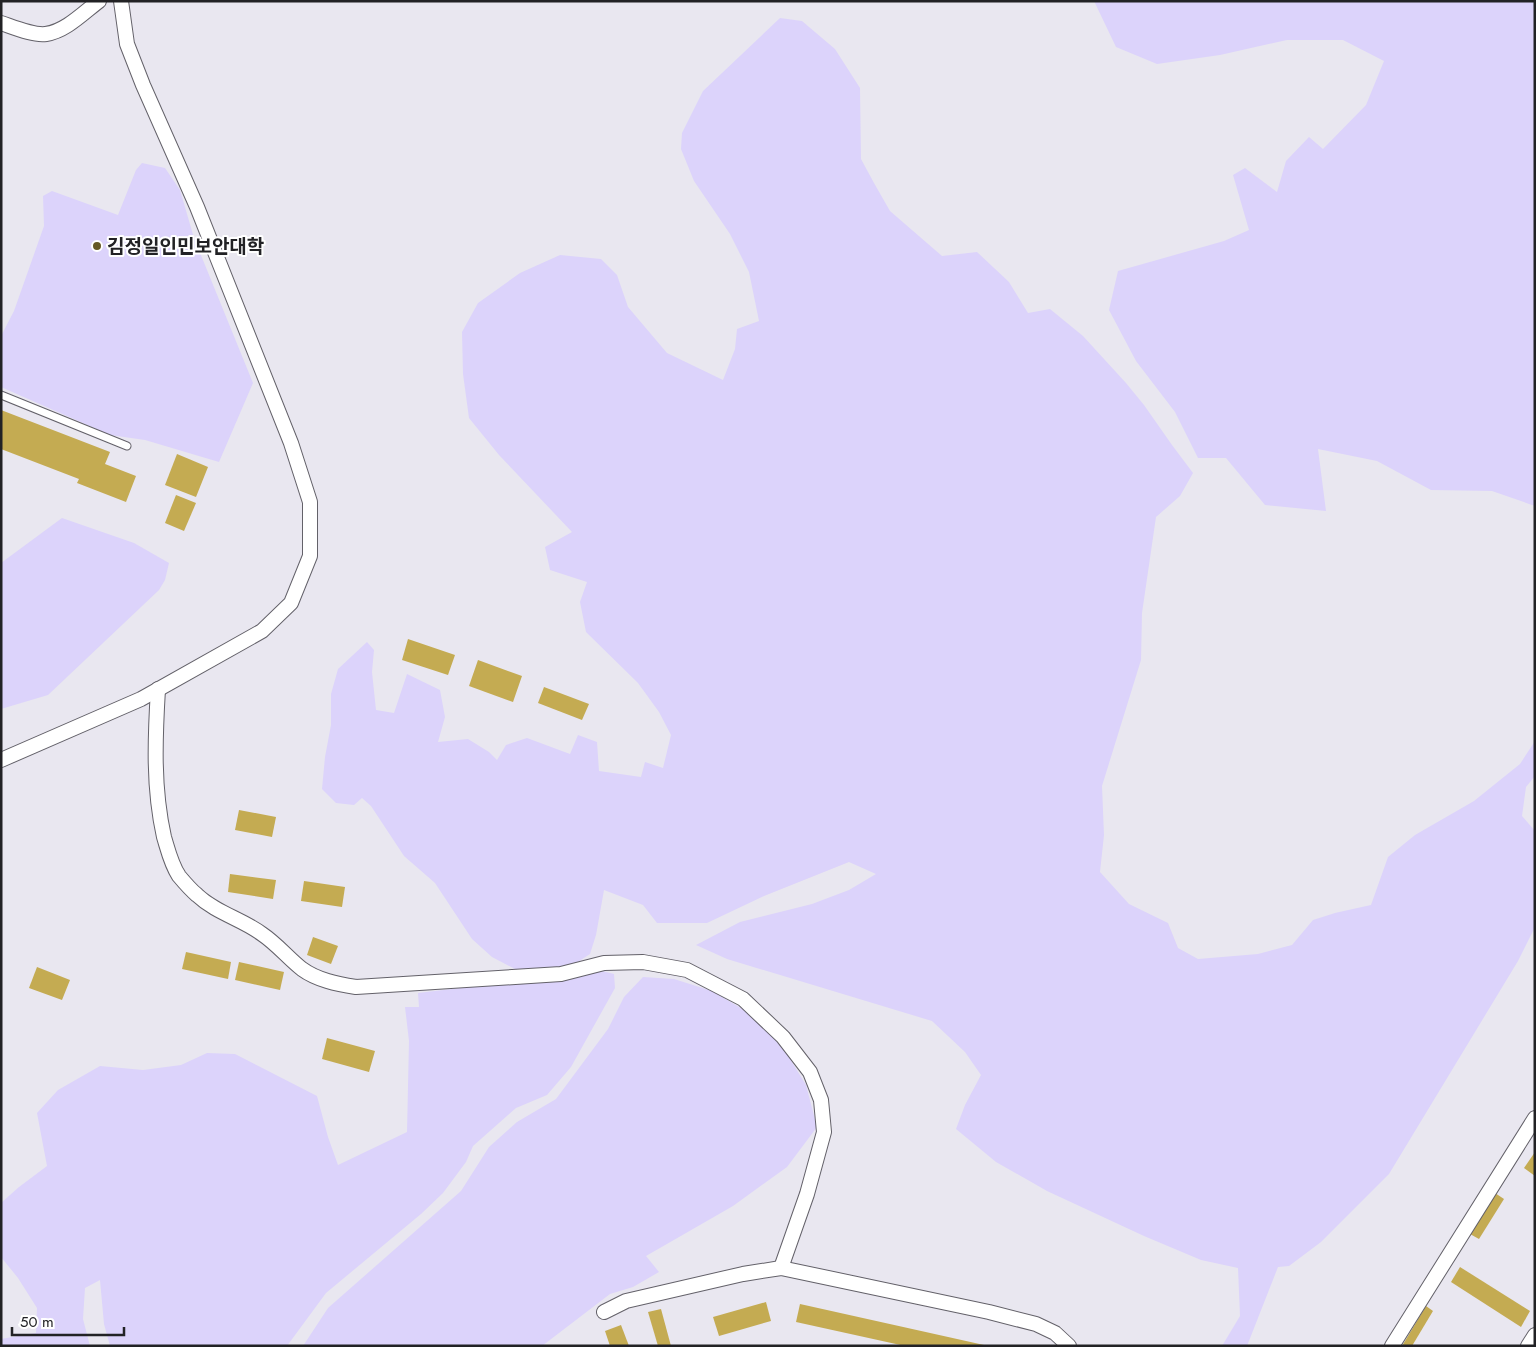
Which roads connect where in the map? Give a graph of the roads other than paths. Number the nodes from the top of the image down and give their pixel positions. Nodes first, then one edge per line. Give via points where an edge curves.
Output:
1 (99, 1) edge
2 (121, 1) edge
3 (1, 22) edge
4 (1, 395) edge
5 (127, 446) dead end
6 (158, 689) junction
7 (1, 760) edge
8 (1535, 1118) edge
9 (781, 1268) junction
10 (604, 1312) dead end
11 (1535, 1335) edge
12 (1070, 1346) edge
13 (1392, 1346) edge
14 (1528, 1346) edge

1 - 3 street via 67,26 46,34
2 - 6 street via 127,44 201,216 291,443 310,502 310,556 291,603 262,631
4 - 5 lane
6 - 7 street
6 - 9 street via 155,742 159,809 169,857 179,876 198,896 263,934 313,976 356,987 561,974 604,963 643,962 687,970 744,999 783,1037 810,1072 821,1100 824,1132
8 - 13 street
9 - 10 street via 626,1301
9 - 12 street via 1036,1324 1055,1333
11 - 14 street

